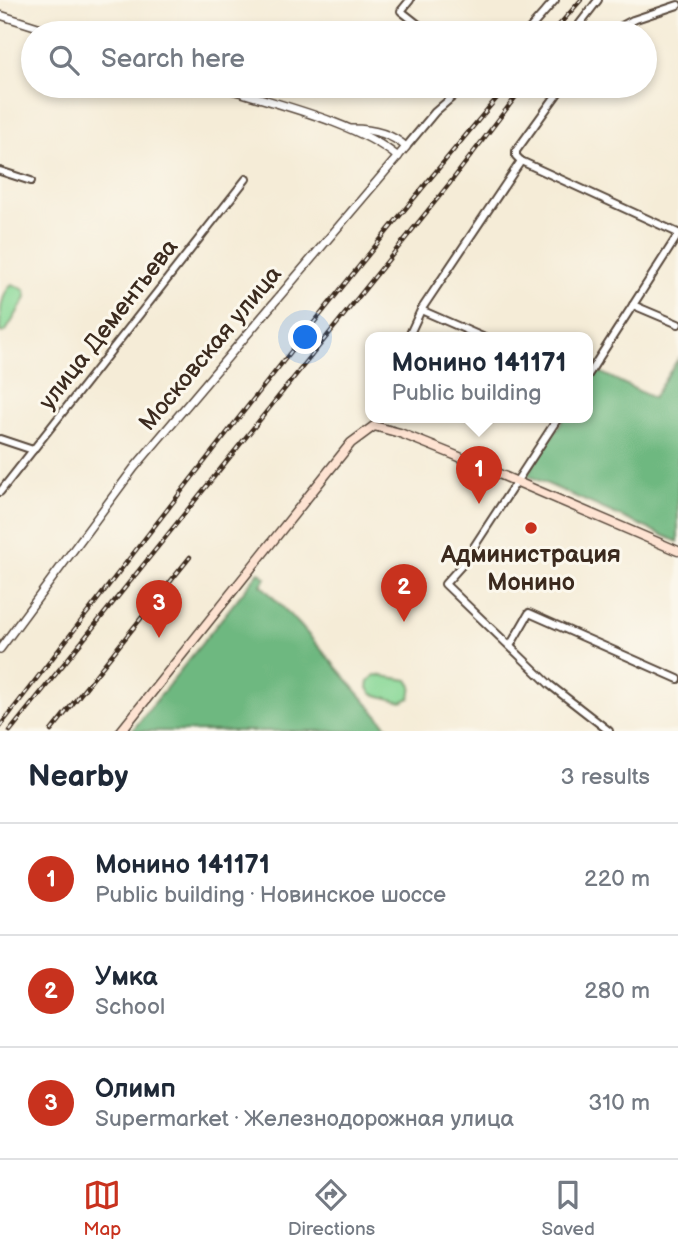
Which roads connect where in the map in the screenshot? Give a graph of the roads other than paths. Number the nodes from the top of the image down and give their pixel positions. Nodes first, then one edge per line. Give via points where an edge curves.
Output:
1 (410, 0) edge
2 (555, 0) edge
3 (598, 0) edge
4 (678, 5) edge
5 (0, 15) edge
6 (414, 21) edge
7 (537, 21) edge
8 (582, 21) edge
9 (631, 21) edge
10 (21, 22) edge
11 (256, 98) edge
12 (451, 98) edge
13 (555, 98) edge
14 (352, 129) junction
15 (406, 147) junction
16 (398, 157) junction
17 (521, 161) junction
18 (0, 171) edge
19 (246, 178) dead end
20 (31, 181) dead end
21 (678, 234) edge
22 (633, 305) junction
23 (421, 310) junction
24 (678, 324) edge
25 (411, 332) edge
26 (471, 332) edge
27 (593, 366) edge
28 (555, 423) edge
29 (372, 424) edge
30 (0, 439) edge
31 (33, 450) junction
32 (515, 482) junction
33 (0, 492) edge
34 (678, 551) edge
35 (510, 646) junction
36 (0, 649) edge
37 (678, 679) edge
38 (121, 731) edge
39 (609, 731) edge

1 - 6 street via 401,11
2 - 7 street
3 - 8 street
4 - 9 street
5 - 10 street
11 - 14 street
12 - 15 street, Московская улица
13 - 17 street via 516,151
14 - 15 street via 369,129
14 - 16 street
15 - 16 street, Московская улица
16 - 36 street, Московская улица via 134,468
17 - 21 street
17 - 23 street
18 - 20 street
19 - 31 street, улица Дементьева
21 - 22 street
22 - 24 street
22 - 27 street
23 - 25 street
23 - 26 street
28 - 32 street
29 - 32 main road
29 - 38 main road via 351,443
30 - 31 street
31 - 33 street, улица Дементьева
32 - 34 main road
32 - 35 street via 446,584
35 - 37 street via 529,613
35 - 39 street via 550,685

